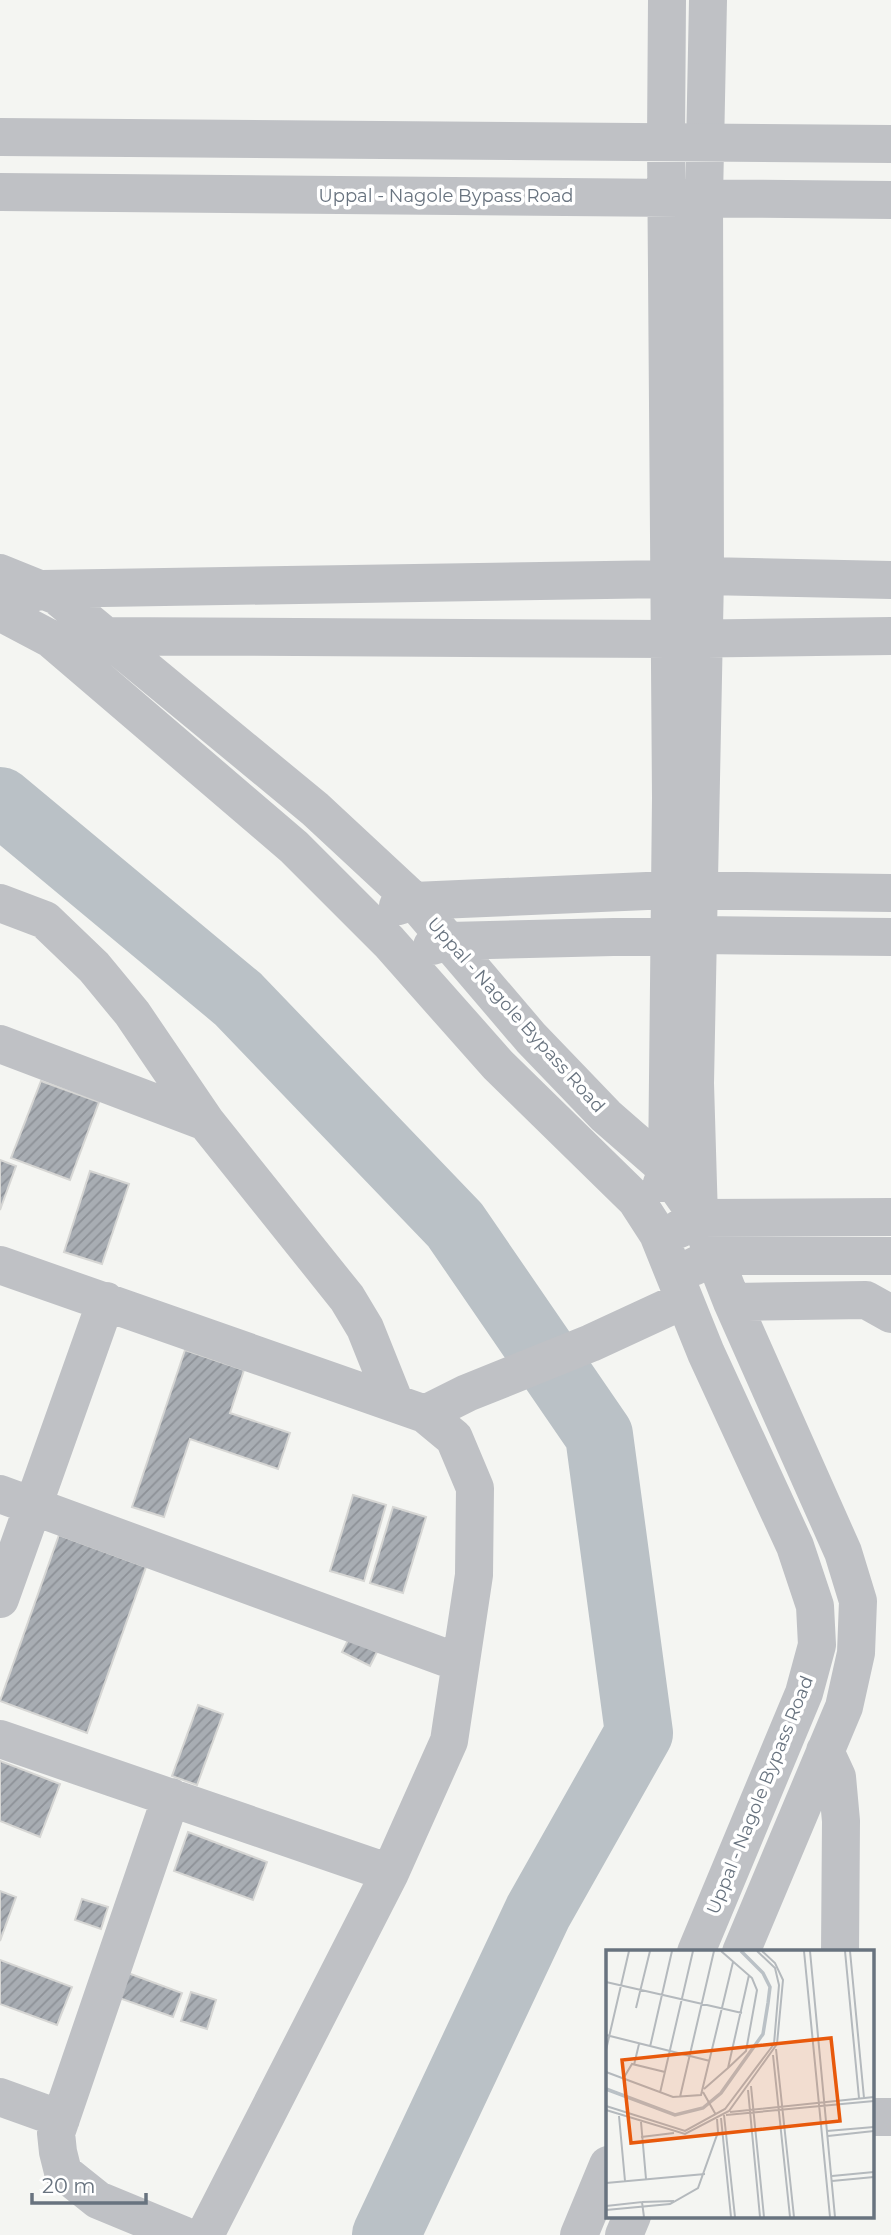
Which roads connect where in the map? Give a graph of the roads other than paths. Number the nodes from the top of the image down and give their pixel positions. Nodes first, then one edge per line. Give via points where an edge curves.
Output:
1 (667, 0) edge
2 (708, 0) edge
3 (0, 137) edge
4 (666, 142) junction
5 (706, 143) junction
6 (891, 145) edge
7 (0, 192) edge
8 (686, 198) junction
9 (891, 200) edge
10 (0, 573) edge
11 (688, 577) junction
12 (891, 580) edge
13 (42, 589) junction
14 (0, 610) edge
15 (104, 636) junction
16 (891, 636) edge
17 (687, 638) junction
18 (51, 639) junction
19 (685, 891) junction
20 (891, 893) edge
21 (414, 901) junction
22 (0, 903) edge
23 (362, 915) junction
24 (684, 935) junction
25 (891, 937) edge
26 (449, 942) junction
27 (401, 955) junction
28 (0, 1044) edge
29 (206, 1122) junction
30 (667, 1172) junction
31 (891, 1217) edge
32 (699, 1218) junction
33 (654, 1229) junction
34 (715, 1256) junction
35 (891, 1256) edge
36 (0, 1265) edge
37 (680, 1288) junction
38 (106, 1301) junction
39 (732, 1302) junction
40 (891, 1314) edge
41 (410, 1409) junction
42 (17, 1500) edge
43 (0, 1598) edge
44 (460, 1663) junction
45 (0, 1739) edge
46 (825, 1751) junction
47 (171, 1797) junction
48 (390, 1873) junction
49 (696, 1950) edge
50 (741, 1950) edge
51 (840, 1950) edge
52 (0, 2097) edge
53 (61, 2119) junction
54 (606, 2168) edge
55 (631, 2218) edge
56 (183, 2235) edge
57 (205, 2235) edge
58 (579, 2235) edge
59 (624, 2235) edge

1 - 4 street
2 - 5 street
3 - 4 street
4 - 5 street
4 - 8 street
5 - 6 street
5 - 8 street
7 - 8 street, Uppal - Nagole Bypass Road
8 - 9 street, Uppal - Nagole Bypass Road
8 - 11 street
10 - 13 street, Uppal - Nagole Bypass Road
11 - 12 street
11 - 13 street
11 - 17 street
13 - 14 street
13 - 15 street, Uppal - Nagole Bypass Road
14 - 18 street, Uppal - Nagole Bypass Road
15 - 17 street
15 - 18 street
15 - 21 street, Uppal - Nagole Bypass Road via 315,809
16 - 17 street
17 - 19 street
18 - 23 street, Uppal - Nagole Bypass Road via 294,847
19 - 20 street
19 - 21 street
19 - 24 street
21 - 23 street
21 - 26 street, Uppal - Nagole Bypass Road
22 - 29 street via 45,920 94,967 132,1013
23 - 27 street, Uppal - Nagole Bypass Road
24 - 25 street
24 - 26 street
24 - 30 street
24 - 32 street
26 - 27 street
26 - 30 street, Uppal - Nagole Bypass Road via 531,1038
27 - 33 street, Uppal - Nagole Bypass Road via 498,1065 636,1200
28 - 29 street
29 - 41 street via 347,1298
30 - 32 street, Uppal - Nagole Bypass Road
30 - 33 street
31 - 32 street
32 - 33 street
32 - 34 street, Uppal - Nagole Bypass Road
33 - 37 street, Uppal - Nagole Bypass Road
34 - 35 street
34 - 37 street
34 - 39 street, Uppal - Nagole Bypass Road
36 - 38 street
37 - 41 street via 591,1343 467,1393
37 - 49 street, Uppal - Nagole Bypass Road via 795,1546 815,1606 817,1645 804,1693
38 - 41 street
38 - 42 street
39 - 40 street via 866,1300
39 - 46 street, Uppal - Nagole Bypass Road via 842,1552 858,1601 856,1653 844,1707
41 - 44 street via 454,1438 475,1488 474,1575
42 - 43 street
42 - 44 street
44 - 48 street via 449,1741
45 - 47 street
46 - 50 street, Uppal - Nagole Bypass Road
46 - 51 street via 837,1777 841,1821
47 - 48 street
47 - 53 street
48 - 57 street
52 - 53 street
53 - 56 street via 56,2133 64,2172 98,2200
54 - 58 street
55 - 59 street

